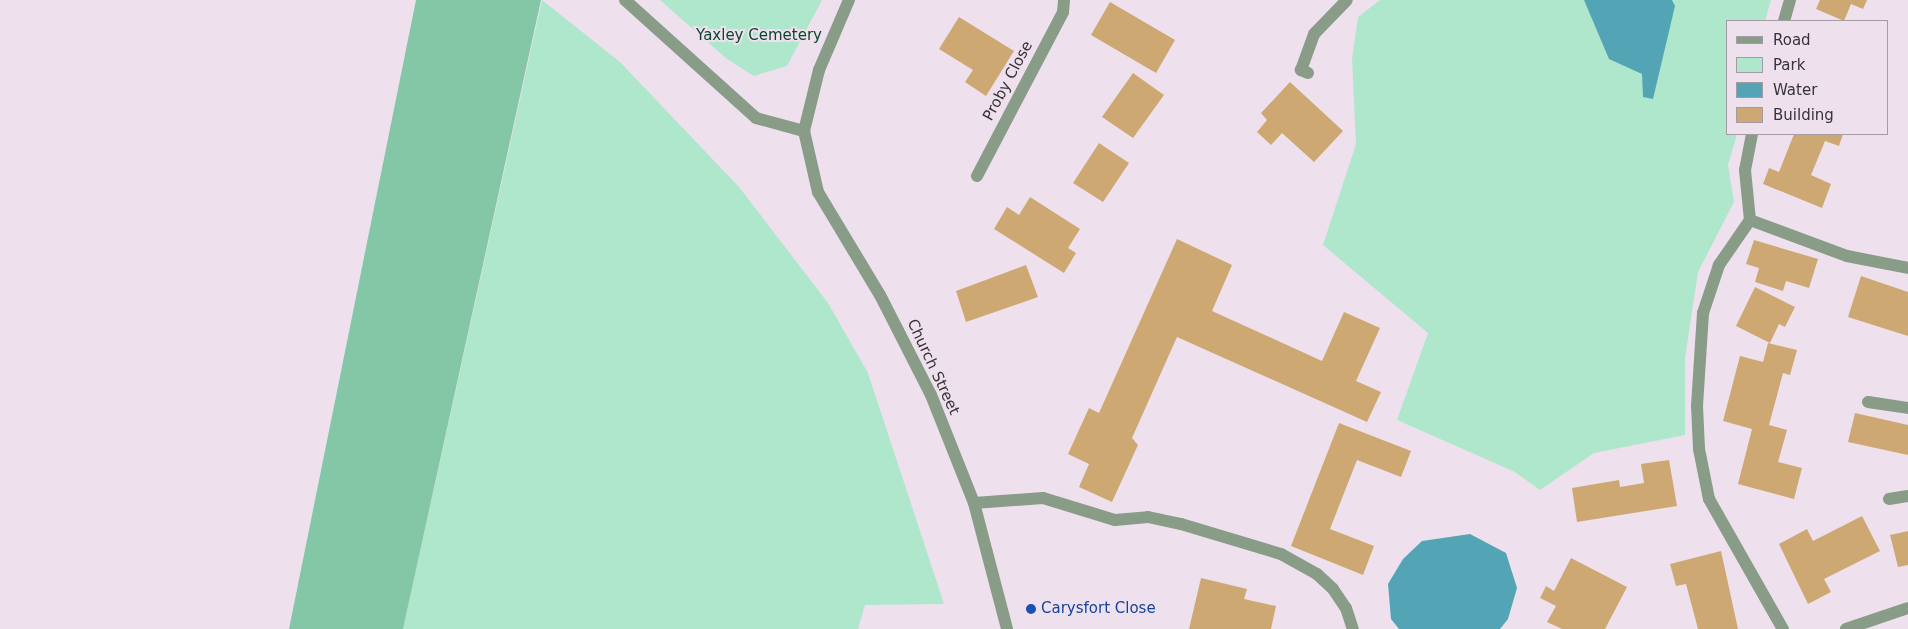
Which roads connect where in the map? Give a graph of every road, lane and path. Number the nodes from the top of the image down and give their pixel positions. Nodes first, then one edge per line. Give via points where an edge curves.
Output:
1 (625, 0) edge
2 (849, 0) edge
3 (1064, 0) edge
4 (1347, 0) edge
5 (1790, 0) edge
6 (1784, 20) edge
7 (1308, 73) dead end
8 (804, 131) junction
9 (1752, 135) edge
10 (977, 176) dead end
11 (1750, 220) junction
12 (1908, 268) edge
13 (1868, 402) dead end
14 (1908, 408) edge
15 (1908, 496) edge
16 (1888, 499) dead end
17 (974, 503) junction
18 (1908, 608) edge
19 (1007, 629) edge
20 (1353, 629) edge
21 (1782, 629) edge
22 (1846, 629) edge

1 - 8 street via 756,118
2 - 8 street via 818,70
3 - 10 street, Proby Close via 1063,12
4 - 7 street via 1314,34 1300,70
5 - 6 street
8 - 17 street, Church Street via 818,192 880,295 931,395
9 - 11 street via 1745,170
11 - 12 street via 1847,256
11 - 21 street via 1718,266 1703,313 1697,406 1699,449 1709,499
13 - 14 street
15 - 16 street
17 - 19 street, Church Street
17 - 20 street via 1043,498 1115,520 1148,517 1181,524 1280,554 1317,574 1333,590 1346,608
18 - 22 street

